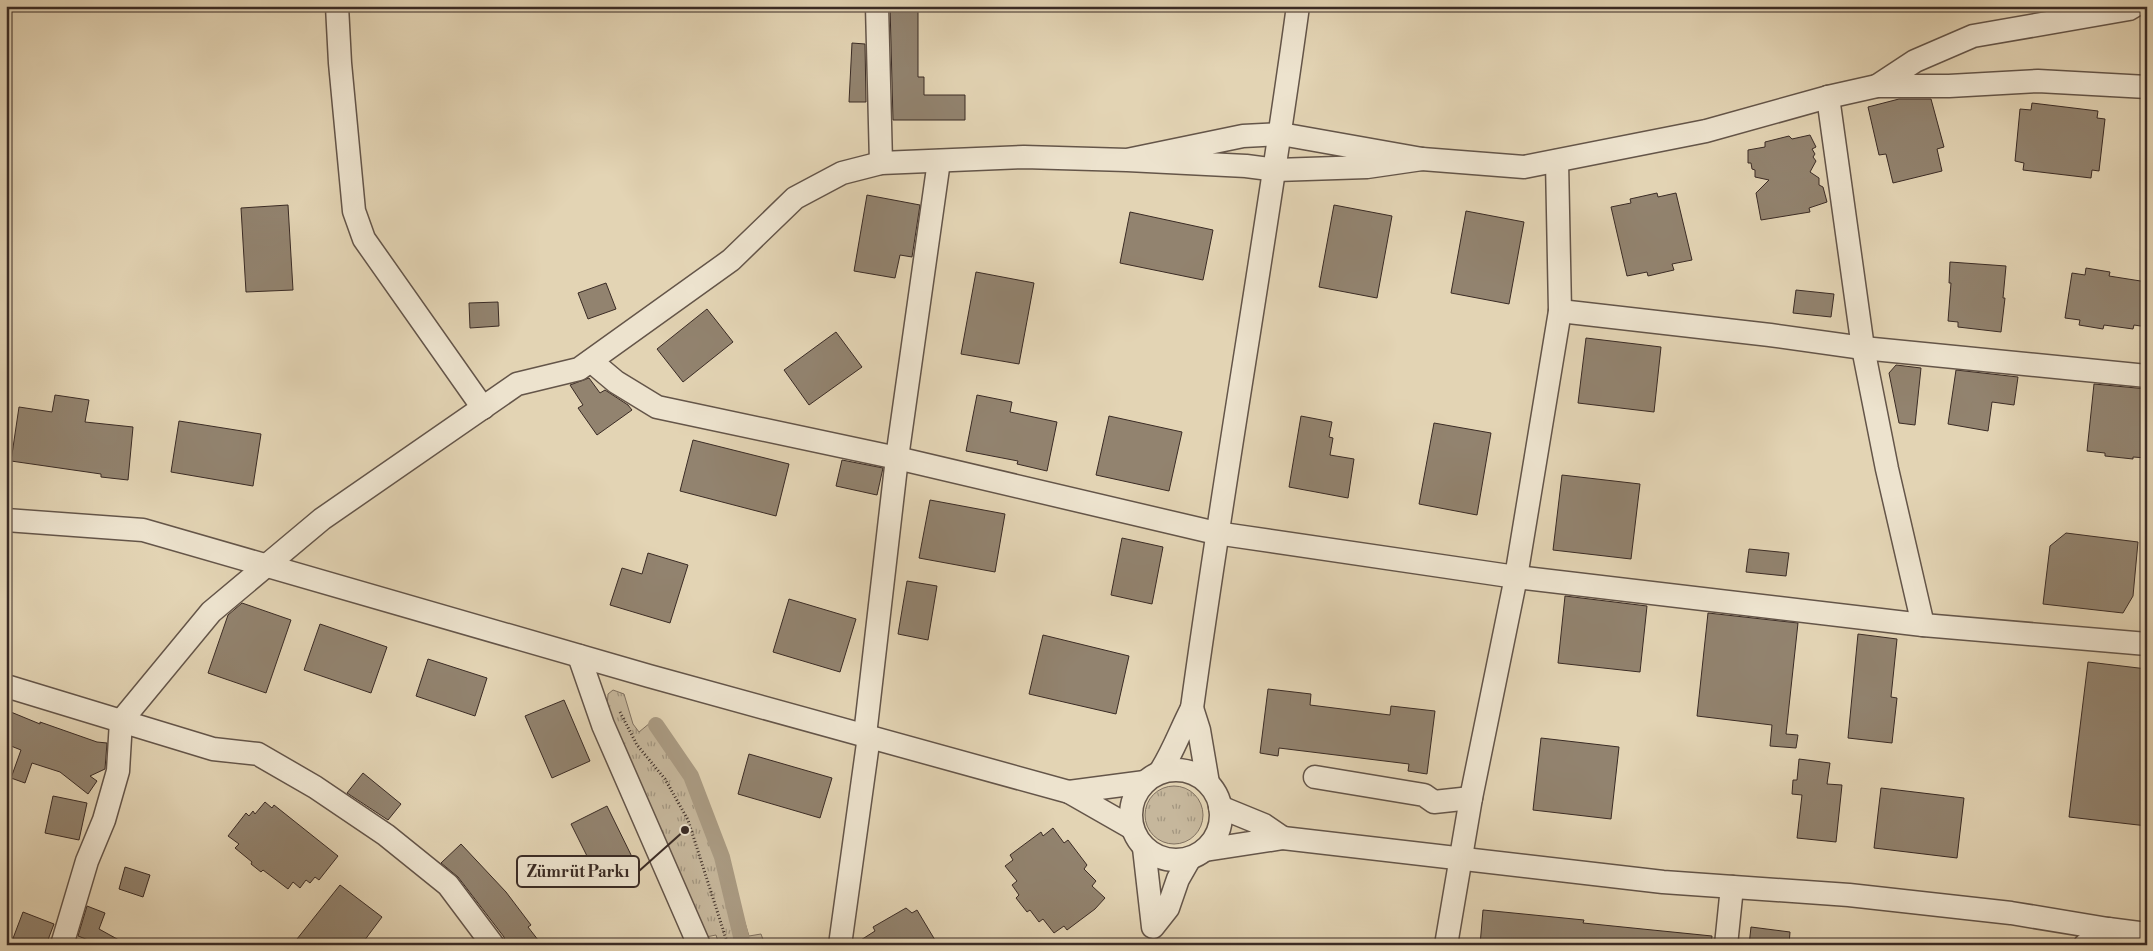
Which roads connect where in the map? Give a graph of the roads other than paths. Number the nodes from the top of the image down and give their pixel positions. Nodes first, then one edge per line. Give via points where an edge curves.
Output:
1 (336, 6) edge
2 (877, 6) edge
3 (1298, 6) edge
4 (2134, 6) edge
5 (1877, 86) junction
6 (2147, 88) edge
7 (1828, 97) junction
8 (1281, 134) junction
9 (1422, 158) junction
10 (1127, 160) junction
11 (939, 161) junction
12 (1557, 161) junction
13 (881, 163) junction
14 (1276, 170) junction
15 (1560, 311) junction
16 (1863, 348) junction
17 (591, 360) junction
18 (2147, 376) edge
19 (483, 408) junction
20 (897, 458) junction
21 (6, 520) edge
22 (1216, 533) junction
23 (267, 565) junction
24 (1516, 577) junction
25 (1923, 625) junction
26 (2147, 644) edge
27 (579, 656) junction
28 (6, 686) edge
29 (1192, 708) junction
30 (122, 721) junction
31 (867, 735) junction
32 (1315, 776) dead end
33 (1153, 777) junction
34 (1208, 783) junction
35 (1069, 792) junction
36 (1471, 798) junction
37 (1220, 807) junction
38 (1132, 828) junction
39 (1283, 838) junction
40 (1144, 848) junction
41 (1197, 854) junction
42 (1461, 859) junction
43 (1732, 887) junction
44 (2108, 929) junction
45 (2147, 934) edge
46 (1152, 936) edge
47 (62, 945) edge
48 (493, 945) edge
49 (699, 945) edge
50 (840, 945) edge
51 (1446, 945) edge
52 (1726, 945) edge
53 (2085, 945) edge

1 - 19 street via 354,211 364,239
2 - 13 street
3 - 8 street
4 - 5 street via 1973,36 1914,61
5 - 6 street via 2038,81
5 - 7 street
7 - 12 street via 1706,131
7 - 16 street
8 - 9 street
8 - 10 street via 1242,136
8 - 14 street
9 - 12 street via 1524,167
9 - 14 street via 1367,167
10 - 11 street via 1024,157
10 - 14 street
11 - 13 street
11 - 20 street
12 - 15 street
13 - 17 street via 842,173 795,198 731,260
14 - 22 street
15 - 16 street
15 - 24 street
16 - 18 street
16 - 25 street
17 - 19 street via 579,369 517,384
17 - 20 street via 616,382 657,407
19 - 23 street via 322,519
20 - 22 street
20 - 31 street
21 - 23 street via 143,530
22 - 24 street
22 - 29 street
23 - 27 street
23 - 30 street via 211,612
24 - 25 street
24 - 36 street
25 - 26 street
27 - 31 street
27 - 49 street via 603,725
28 - 30 street
29 - 33 street via 1172,753
29 - 34 street
30 - 47 street via 118,770
30 - 48 street via 212,749 258,754 315,787 386,836 448,885
31 - 35 street
31 - 50 street
32 - 36 street via 1424,794 1434,802
33 - 34 street via 1171,770 1187,770
33 - 35 street
33 - 38 street via 1135,795 1131,806
34 - 37 street
35 - 38 street
36 - 42 street
37 - 39 street via 1264,825
37 - 41 street via 1219,832 1210,845
38 - 40 street
39 - 41 street
39 - 42 street
40 - 41 street via 1168,860 1184,860
40 - 46 street
41 - 46 street via 1178,879 1168,908
42 - 43 street
42 - 51 street
43 - 44 street via 2011,912
43 - 52 street
44 - 45 street
44 - 53 street

